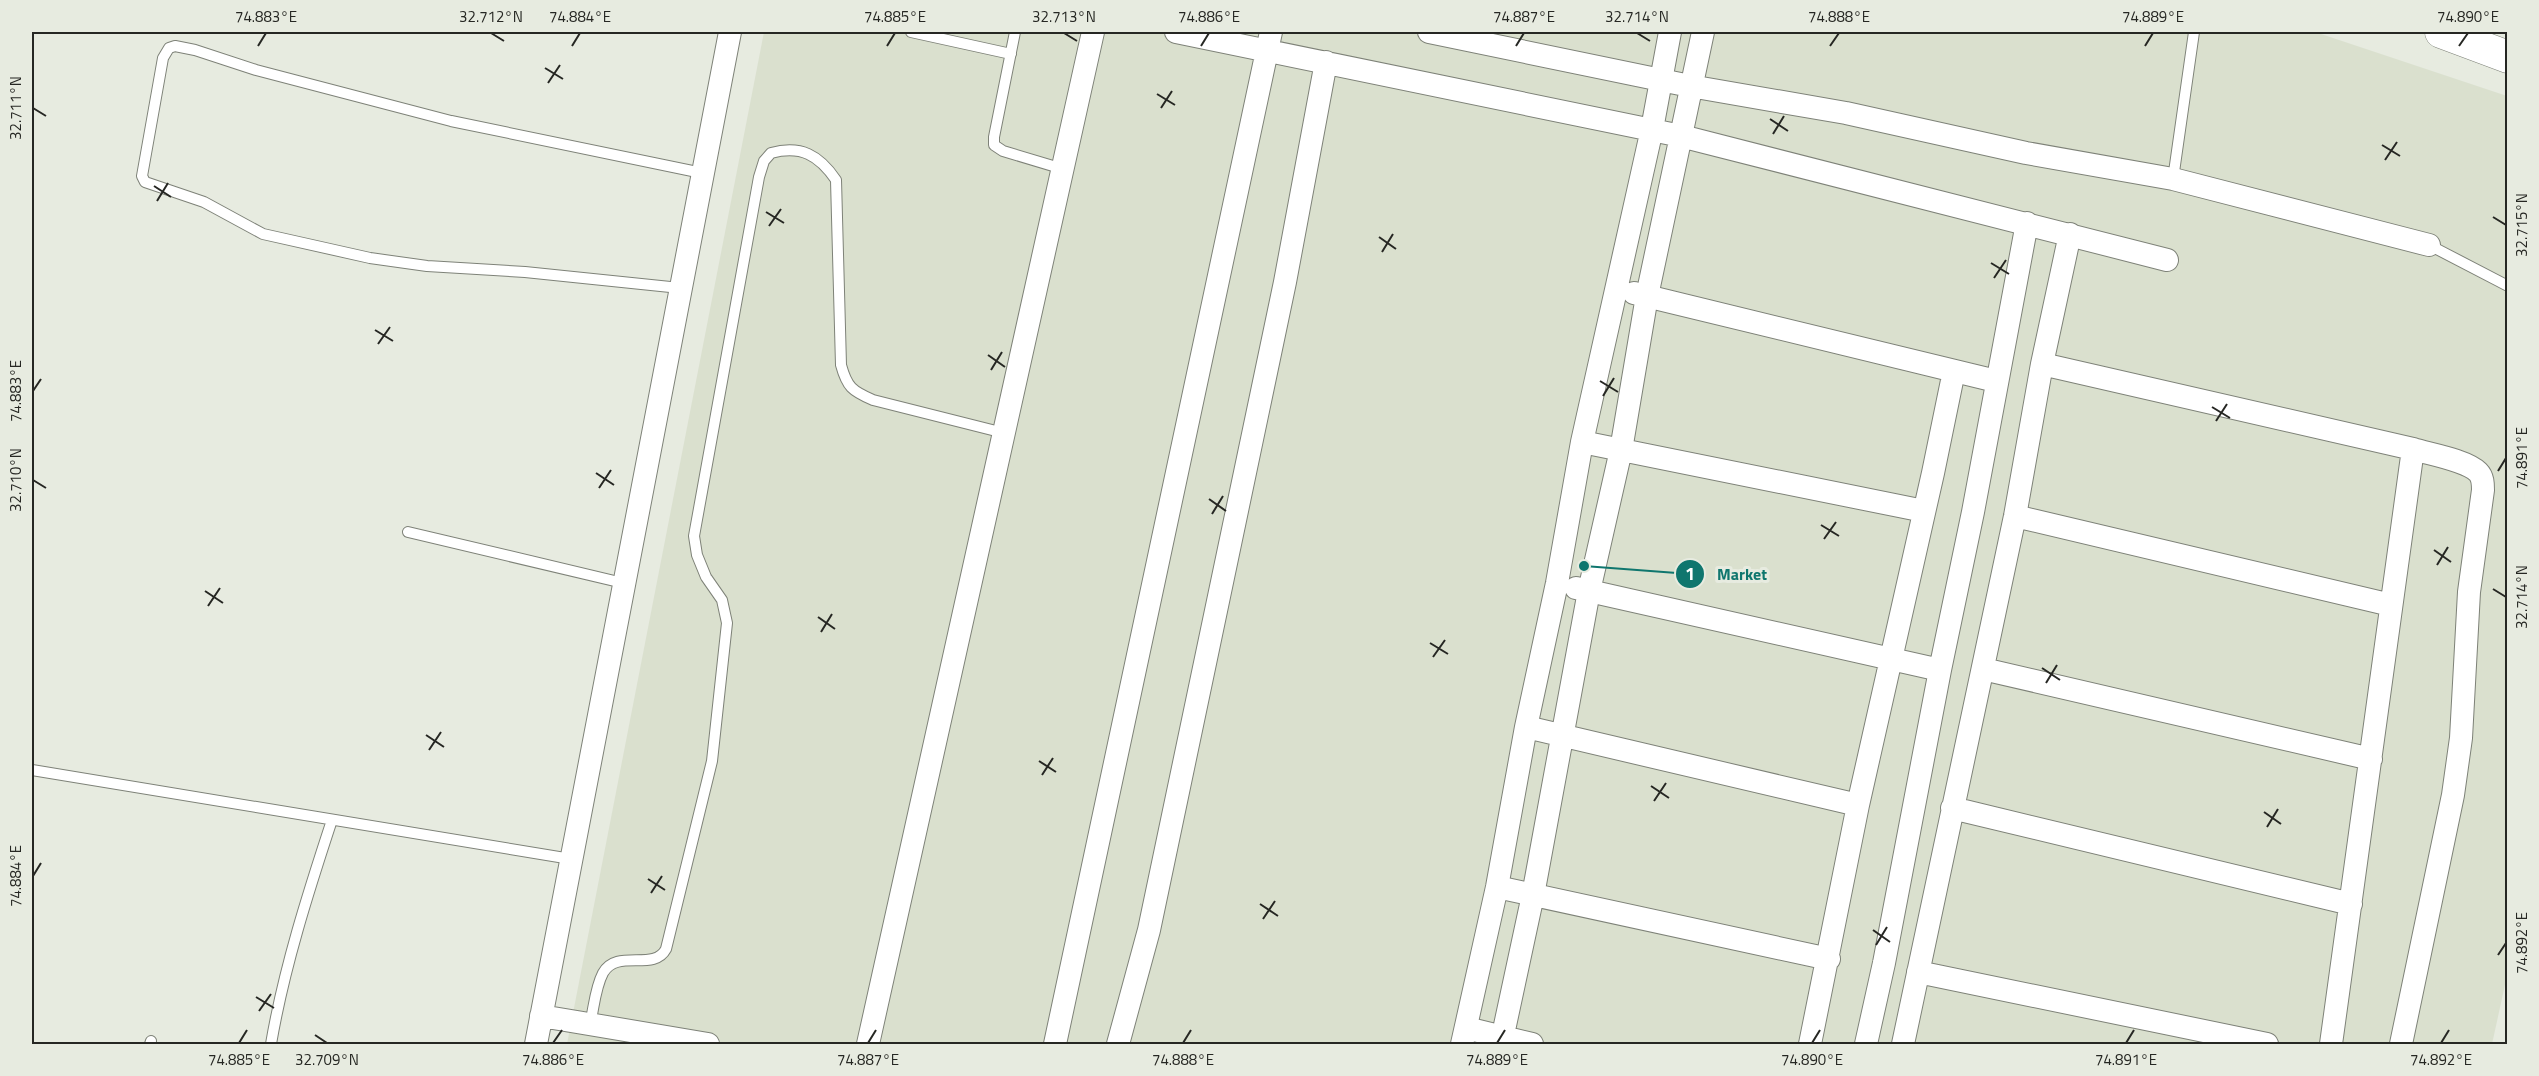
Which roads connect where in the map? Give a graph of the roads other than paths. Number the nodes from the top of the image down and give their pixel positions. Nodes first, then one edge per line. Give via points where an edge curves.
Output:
1 (730, 32) edge
2 (911, 32) edge
3 (1015, 32) edge
4 (1093, 32) edge
5 (1176, 32) edge
6 (1429, 32) edge
7 (1670, 32) edge
8 (1703, 32) edge
9 (2194, 32) edge
10 (2441, 32) edge
11 (2489, 32) edge
12 (2508, 38) edge
13 (1269, 42) edge
14 (1011, 54) junction
15 (2508, 57) edge
16 (1326, 62) junction
17 (1661, 79) junction
18 (1690, 86) junction
19 (1652, 129) junction
20 (1681, 136) junction
21 (1063, 169) junction
22 (702, 173) junction
23 (2173, 179) junction
24 (2027, 223) junction
25 (2070, 234) junction
26 (2429, 245) joint
27 (2168, 260) dead end
28 (2508, 286) edge
29 (680, 288) junction
30 (1615, 288) junction
31 (1647, 296) junction
32 (2042, 364) junction
33 (1954, 371) junction
34 (1996, 381) junction
35 (1004, 433) junction
36 (1582, 442) junction
37 (2412, 449) junction
38 (1621, 450) junction
39 (1924, 511) junction
40 (2015, 516) junction
41 (408, 532) dead end
42 (623, 583) junction
43 (1557, 583) junction
44 (1589, 591) junction
45 (2391, 605) junction
46 (1890, 658) junction
47 (1983, 669) junction
48 (1940, 670) junction
49 (1526, 727) junction
50 (1561, 735) junction
51 (2371, 759) junction
52 (32, 770) edge
53 (1858, 805) junction
54 (1952, 808) junction
55 (332, 820) junction
56 (571, 859) junction
57 (1497, 887) junction
58 (1533, 895) junction
59 (2351, 904) junction
60 (1829, 959) junction
61 (1918, 972) junction
62 (542, 1016) junction
63 (590, 1024) junction
64 (1464, 1036) edge
65 (1502, 1040) edge
66 (271, 1044) edge
67 (536, 1044) edge
68 (708, 1044) edge
69 (868, 1044) edge
70 (1055, 1044) edge
71 (1118, 1044) edge
72 (1532, 1044) edge
73 (1810, 1044) edge
74 (1866, 1044) edge
75 (1903, 1044) edge
76 (2267, 1044) edge
77 (2331, 1044) edge
78 (2401, 1044) edge

1 - 22 street
2 - 14 lane
3 - 14 lane
4 - 21 street
5 - 13 street
6 - 17 street
7 - 17 street
8 - 18 street
9 - 23 lane
10 - 15 main road
11 - 12 main road
13 - 16 street
13 - 70 street
14 - 21 lane via 994,145
16 - 19 street
16 - 71 street via 1286,282 1149,930
17 - 18 street
17 - 19 street
18 - 20 street
18 - 23 street
19 - 20 street
19 - 30 street
20 - 24 street
20 - 31 street
21 - 35 street
22 - 29 street
22 - 29 lane via 451,121 195,50 175,46 163,58 142,176 145,182 204,202 263,234 370,258
23 - 26 street
24 - 25 street
24 - 34 street
25 - 27 street
25 - 32 street
26 - 28 lane
29 - 42 street
30 - 31 street
30 - 36 street
31 - 33 street
31 - 38 street
32 - 37 street
32 - 40 street
33 - 34 street
33 - 39 street
34 - 48 street
35 - 63 lane via 873,400 857,394 846,383 841,365 836,180 812,155 781,150 771,153 759,177 694,536 697,555 722,600 727,623 712,761 666,949 653,959 621,960 609,966 600,981
35 - 69 street
36 - 38 street
36 - 43 street
37 - 45 street
37 - 78 street via 2467,465 2479,472 2483,490 2469,592 2460,749
38 - 39 street
38 - 44 street
39 - 46 street
40 - 45 street
40 - 47 street
41 - 42 lane
42 - 56 street
43 - 44 street
43 - 49 street
44 - 46 street
44 - 50 street
45 - 51 street
46 - 48 street
46 - 53 street
47 - 51 street
47 - 54 street
48 - 74 street
49 - 50 street
49 - 57 street
50 - 53 street
50 - 58 street
51 - 59 street
52 - 55 lane
53 - 60 street
54 - 59 street
54 - 61 street
55 - 56 lane
55 - 66 lane via 285,975
56 - 62 street
57 - 58 street
57 - 64 street
58 - 60 street
58 - 65 street
59 - 77 street
60 - 73 street
61 - 75 street
61 - 76 street
62 - 63 street
62 - 67 street
63 - 68 street
64 - 65 street
65 - 72 street

